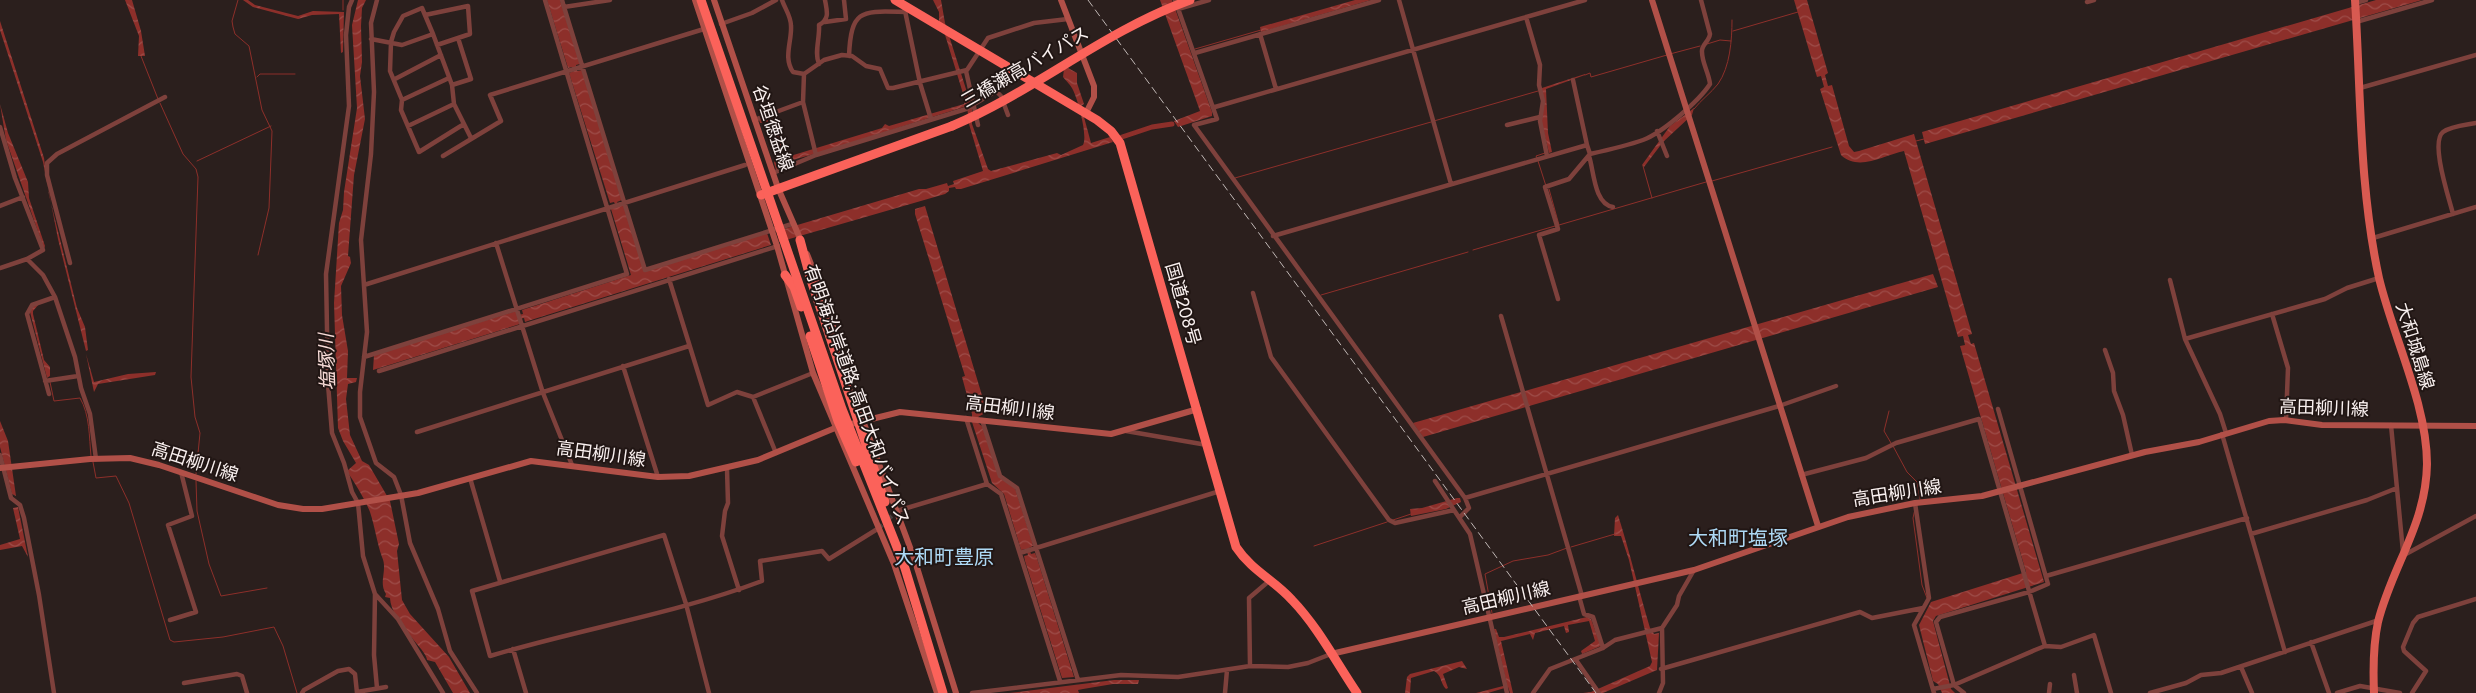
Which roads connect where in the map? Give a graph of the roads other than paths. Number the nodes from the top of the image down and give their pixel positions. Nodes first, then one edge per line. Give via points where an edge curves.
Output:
1 (352, 0) edge
2 (377, 0) edge
3 (545, 0) edge
4 (562, 0) edge
5 (610, 0) edge
6 (695, 0) edge
7 (701, 0) edge
8 (714, 0) edge
9 (776, 0) edge
10 (782, 0) edge
11 (825, 0) edge
12 (844, 0) edge
13 (1061, 0) edge
14 (1175, 0) edge
15 (1190, 0) edge
16 (1208, 0) edge
17 (1379, 0) edge
18 (1398, 0) edge
19 (1585, 0) edge
20 (1652, 0) edge
21 (1701, 0) edge
22 (2094, 0) edge
23 (2366, 0) edge
24 (2432, 0) edge
25 (2087, 2) dead end
26 (2355, 3) edge
27 (901, 6) edge
28 (564, 7) junction
29 (1178, 9) junction
30 (425, 15) junction
31 (1526, 17) junction
32 (846, 19) junction
33 (1068, 19) junction
34 (855, 21) junction
35 (825, 22) junction
36 (2356, 22) junction
37 (721, 24) junction
38 (704, 29) junction
39 (433, 34) junction
40 (1260, 34) junction
41 (458, 38) junction
42 (371, 39) junction
43 (391, 42) junction
44 (437, 45) junction
45 (1413, 50) junction
46 (981, 51) junction
47 (1195, 53) junction
48 (441, 55) junction
49 (2476, 55) edge
50 (849, 56) junction
51 (819, 64) junction
52 (583, 66) junction
53 (567, 71) junction
54 (966, 71) junction
55 (804, 74) junction
56 (449, 78) junction
57 (395, 79) junction
58 (1573, 80) dead end
59 (920, 83) junction
60 (452, 85) junction
61 (2360, 88) junction
62 (1276, 89) junction
63 (165, 97) dead end
64 (402, 100) junction
65 (803, 102) junction
66 (454, 104) junction
67 (972, 105) junction
68 (1215, 107) junction
69 (1687, 109) junction
70 (1086, 113) junction
71 (1008, 115) dead end
72 (1540, 117) junction
73 (931, 119) junction
74 (754, 120) junction
75 (2476, 123) edge
76 (464, 124) junction
77 (978, 125) dead end
78 (1508, 125) dead end
79 (408, 126) junction
80 (0, 127) edge
81 (1657, 131) junction
82 (471, 138) junction
83 (1587, 145) junction
84 (816, 155) junction
85 (1590, 155) junction
86 (443, 156) dead end
87 (1548, 156) junction
88 (1667, 156) dead end
89 (745, 165) dead end
90 (773, 174) junction
91 (1451, 184) junction
92 (778, 188) junction
93 (764, 195) junction
94 (23, 198) junction
95 (624, 203) junction
96 (0, 206) edge
97 (1613, 207) dead end
98 (2476, 207) edge
99 (607, 208) junction
100 (2453, 214) junction
101 (792, 224) junction
102 (772, 231) junction
103 (1273, 236) junction
104 (2372, 238) junction
105 (800, 240) junction
106 (496, 243) junction
107 (777, 246) junction
108 (27, 259) junction
109 (70, 263) dead end
110 (0, 268) edge
111 (785, 275) junction
112 (2380, 278) junction
113 (668, 279) junction
114 (2170, 280) dead end
115 (364, 285) junction
116 (1253, 292) dead end
117 (55, 297) junction
118 (1558, 298) dead end
119 (516, 308) junction
120 (2272, 314) junction
121 (1501, 316) dead end
122 (522, 328) junction
123 (2185, 339) junction
124 (689, 346) junction
125 (2105, 350) dead end
126 (364, 357) junction
127 (623, 366) junction
128 (379, 371) dead end
129 (813, 373) junction
130 (78, 376) junction
131 (48, 380) junction
132 (1836, 386) dead end
133 (543, 393) junction
134 (49, 394) dead end
135 (753, 397) junction
136 (1780, 406) junction
137 (1198, 408) junction
138 (1998, 409) dead end
139 (974, 419) junction
140 (863, 420) junction
141 (2286, 420) junction
142 (2391, 425) junction
143 (2423, 425) junction
144 (2476, 426) edge
145 (836, 428) junction
146 (1124, 431) junction
147 (417, 432) dead end
148 (2224, 434) junction
149 (1208, 445) junction
150 (776, 453) junction
151 (0, 455) edge
152 (2132, 455) junction
153 (93, 459) junction
154 (572, 465) junction
155 (5, 467) edge
156 (727, 469) junction
157 (181, 472) junction
158 (1546, 474) junction
159 (1801, 475) junction
160 (658, 477) junction
161 (470, 478) junction
162 (1435, 480) dead end
163 (987, 484) junction
164 (2019, 486) junction
165 (2397, 488) junction
166 (2001, 492) junction
167 (399, 496) junction
168 (1221, 496) junction
169 (1465, 498) junction
170 (361, 503) junction
171 (1915, 503) junction
172 (1454, 510) junction
173 (897, 511) junction
174 (2476, 516) edge
175 (1460, 517) junction
176 (2247, 518) junction
177 (1818, 526) junction
178 (879, 528) junction
179 (2252, 534) junction
180 (1036, 548) junction
181 (1020, 553) junction
182 (2405, 556) junction
183 (904, 565) junction
184 (1694, 570) junction
185 (2046, 576) junction
186 (500, 581) junction
187 (1269, 582) junction
188 (738, 590) junction
189 (2030, 592) junction
190 (375, 594) junction
191 (1580, 596) junction
192 (2476, 599) edge
193 (686, 604) junction
194 (1923, 608) junction
195 (1490, 618) junction
196 (170, 620) dead end
197 (2379, 620) junction
198 (1662, 628) junction
199 (2312, 642) junction
200 (2045, 646) junction
201 (1603, 648) junction
202 (513, 649) junction
203 (2286, 652) junction
204 (1331, 654) junction
205 (1576, 660) junction
206 (1250, 666) junction
207 (2241, 667) junction
208 (1661, 669) junction
209 (1227, 670) junction
210 (2074, 675) dead end
211 (1078, 680) junction
212 (1060, 681) junction
213 (184, 683) dead end
214 (2050, 684) dead end
215 (1954, 685) junction
216 (386, 687) dead end
217 (377, 688) junction
218 (2374, 690) edge
219 (1933, 691) edge
220 (357, 692) edge
221 (54, 693) edge
222 (247, 693) edge
223 (302, 693) edge
224 (443, 693) edge
225 (477, 693) edge
226 (526, 693) edge
227 (709, 693) edge
228 (937, 693) edge
229 (943, 693) edge
230 (956, 693) edge
231 (972, 693) edge
232 (1225, 693) edge
233 (1357, 693) edge
234 (1507, 693) edge
235 (1533, 693) edge
236 (1599, 693) edge
237 (1658, 693) edge
238 (1964, 693) edge
239 (2049, 693) edge
240 (2078, 693) edge
241 (2111, 693) edge
242 (2150, 693) edge
243 (2252, 693) edge
244 (2329, 693) edge
245 (2337, 693) edge
246 (2400, 693) edge
247 (2412, 693) edge

1 - 170 street via 348,7 346,35 349,106 326,274 332,434 352,492
2 - 42 street via 372,12
3 - 53 street
4 - 28 street
5 - 28 street
6 - 38 main road, 谷垣徳益線
7 - 93 highway, 有明海沿岸道路;高田大和バイパス, bridge
8 - 37 main road, 谷垣徳益線
9 - 37 street
10 - 55 street via 790,15 790,67 793,72
11 - 35 street via 828,16
12 - 32 street
13 - 33 main road
14 - 29 street
15 - 92 highway, 三橋瀬高バイパス, bridge via 1098,43 1005,101 952,126
16 - 29 street
17 - 40 street
18 - 45 street
19 - 31 street
20 - 69 main road
21 - 69 street via 1710,34 1702,49 1702,58 1710,84
22 - 25 street
23 - 26 street
24 - 36 street
26 - 36 main road, 大和城島線
27 - 34 street via 865,14
27 - 46 highway, 国道208号
27 - 59 street
28 - 52 street
29 - 47 street
30 - 39 street
30 - 41 street via 468,6 470,34
30 - 43 street via 422,8 403,16
31 - 45 street
31 - 72 street via 1540,65 1539,85 1544,101
32 - 34 street
32 - 35 street
33 - 46 street via 1034,23 988,38
33 - 70 main road via 1094,86 1094,97
34 - 50 street via 850,30
35 - 51 street via 819,25 816,56
36 - 61 main road, 大和城島線
37 - 38 main road
37 - 74 main road, 谷垣徳益線
38 - 52 street
38 - 93 main road, 谷垣徳益線
39 - 43 street via 402,45
39 - 44 street
40 - 47 street
40 - 62 street
41 - 44 street
41 - 60 street via 471,79
42 - 43 street
42 - 115 street via 374,92 361,240
43 - 57 street via 390,71
44 - 48 street
45 - 62 street
45 - 91 street
46 - 54 street
46 - 70 highway, 国道208号
47 - 68 street
48 - 56 street
48 - 57 street
49 - 61 street
50 - 51 street via 835,56
50 - 59 street via 866,66 880,69 888,88
51 - 55 street
52 - 53 street
52 - 95 street
53 - 82 street via 490,95 501,121
53 - 99 street
54 - 59 street
54 - 67 street
55 - 65 street
56 - 60 street
56 - 64 street
57 - 64 street
58 - 83 street
59 - 73 street
60 - 66 street
61 - 104 main road, 大和城島線
62 - 68 street
63 - 109 street via 56,154 47,163 47,175
64 - 79 street via 401,110
65 - 74 street
65 - 84 street
66 - 76 street
66 - 79 street
67 - 71 street via 996,91
67 - 73 street
67 - 77 street
68 - 103 street via 1217,119 1194,125
69 - 81 street
69 - 136 main road
70 - 137 highway, 国道208号 via 1105,125 1120,144
72 - 78 street
72 - 87 street
73 - 84 street
74 - 90 main road, 谷垣徳益線
75 - 100 street via 2448,129 2438,140 2438,154
76 - 79 street via 419,152
76 - 82 street
80 - 94 street
81 - 85 street via 1645,140
81 - 88 street
82 - 86 street
83 - 85 street
83 - 87 street
84 - 90 street
85 - 97 street via 1601,200
85 - 118 street via 1569,179 1545,187 1558,230 1539,235
87 - 91 street
89 - 95 street
90 - 92 main road, 谷垣徳益線
91 - 103 street
92 - 93 highway, 三橋瀬高バイパス
92 - 101 main road, 谷垣徳益線
93 - 102 main road, 谷垣徳益線
93 - 183 highway, 有明海沿岸道路;高田大和バイパス, bridge via 842,409
94 - 96 street
94 - 108 street via 43,250
95 - 99 street
95 - 102 street via 645,270
98 - 100 street
99 - 106 street
99 - 119 street via 627,274
100 - 104 street
101 - 102 street
101 - 105 main road, 谷垣徳益線
102 - 107 main road, 谷垣徳益線
103 - 169 street
104 - 112 main road, 大和城島線
105 - 107 street
105 - 140 main road, 谷垣徳益線 via 823,294
105 - 183 highway, bridge
106 - 115 street
106 - 119 street
107 - 111 main road, 谷垣徳益線
107 - 113 street
108 - 110 street
108 - 117 street via 43,275
111 - 129 main road, 谷垣徳益線
111 - 183 highway, bridge via 794,287 838,421
112 - 120 street via 2325,299
112 - 143 main road, 大和城島線
113 - 122 street
113 - 124 street
114 - 123 street
115 - 126 street via 368,332
116 - 172 street via 1271,358 1389,520 1395,523
117 - 130 street
117 - 131 street via 32,305 27,314
119 - 122 street
119 - 126 street
120 - 123 street
120 - 141 street via 2288,368
121 - 158 street
122 - 128 street
122 - 133 street
123 - 148 street via 2220,414
124 - 127 street
124 - 135 street via 708,405 737,392
125 - 152 street
126 - 167 street via 360,398 362,427 376,463 394,477
127 - 133 street
127 - 160 street
129 - 135 street
129 - 145 main road, 谷垣徳益線
130 - 131 street
130 - 153 street via 90,414
131 - 134 street
132 - 136 street
133 - 147 street
133 - 154 street
135 - 150 street
136 - 158 street
136 - 159 main road
137 - 146 main road, 高田柳川線
137 - 149 highway, 国道208号
138 - 164 street
139 - 140 main road, 高田柳川線 via 900,412
139 - 146 main road, 高田柳川線 via 1099,434
139 - 163 street
139 - 180 street via 1000,476 1017,488
140 - 145 main road, 高田柳川線
140 - 173 main road, 谷垣徳益線
141 - 142 main road, 高田柳川線 via 2322,425
141 - 148 main road, 高田柳川線
142 - 143 main road, 高田柳川線
142 - 165 street
143 - 144 main road, 高田柳川線
143 - 182 main road, 大和城島線 via 2427,464 2424,496
145 - 150 main road, 高田柳川線
145 - 178 main road, 谷垣徳益線
146 - 149 street
148 - 152 main road, 高田柳川線 via 2192,444
148 - 176 street
149 - 168 highway, 国道208号
150 - 156 main road, 高田柳川線
151 - 155 street
152 - 164 main road, 高田柳川線
153 - 155 main road, 高田柳川線
153 - 157 main road, 高田柳川線 via 142,460
154 - 160 main road, 高田柳川線
154 - 161 main road, 高田柳川線 via 531,461
155 - 221 street via 11,498 20,505 24,518
156 - 160 main road, 高田柳川線 via 689,476
156 - 188 street via 728,503 722,540
157 - 170 main road, 高田柳川線 via 289,508 322,509
157 - 196 street via 192,516 168,525 196,612
158 - 169 street
158 - 191 street
159 - 166 street via 1866,458 1896,444 1979,419
159 - 177 main road
161 - 167 main road, 高田柳川線
161 - 186 street
162 - 172 street
163 - 173 street
163 - 181 street via 1001,494
164 - 166 main road, 高田柳川線
164 - 185 street
165 - 179 street
165 - 182 street
166 - 171 main road, 高田柳川線
166 - 189 street
167 - 170 main road, 高田柳川線
167 - 225 street via 410,543 438,609 446,640
168 - 180 street via 1160,508
168 - 187 highway, 国道208号 via 1236,547 1255,571
169 - 175 street via 1468,508
170 - 190 street via 363,556
171 - 177 main road, 高田柳川線 via 1848,516
171 - 194 street via 1929,598
172 - 175 street
173 - 230 main road, 谷垣徳益線
174 - 182 street
175 - 195 street via 1470,534
176 - 179 street
176 - 185 street
177 - 184 main road, 高田柳川線
178 - 188 street via 829,559 822,551 760,561 762,581
178 - 228 main road, 谷垣徳益線
179 - 203 street
180 - 181 street
180 - 211 street
181 - 212 street
182 - 197 main road, 大和城島線
183 - 229 highway, 有明海沿岸道路;高田大和バイパス
184 - 191 main road, 高田柳川線
184 - 198 street
185 - 189 street via 2048,584
186 - 193 street via 664,535
186 - 202 street via 472,591 490,656
187 - 204 highway, 国道208号 via 1282,590 1300,609
187 - 206 street via 1249,598
188 - 193 street
189 - 200 street
189 - 215 street via 1940,617 1936,622
190 - 217 street
190 - 224 street via 398,619
191 - 195 main road, 高田柳川線
191 - 201 street via 1584,614 1594,617
192 - 247 street via 2418,617 2413,623 2404,651 2426,671
193 - 202 street
193 - 227 street
194 - 208 street via 1872,618 1860,612
194 - 219 street via 1914,625
195 - 204 main road, 高田柳川線
195 - 234 street
197 - 199 street
197 - 218 main road, 大和城島線 via 2374,650
198 - 201 street via 1616,640
198 - 208 street
199 - 203 street
199 - 244 street
200 - 215 street
200 - 241 street via 2061,646 2094,635
201 - 205 street
202 - 226 street
203 - 207 street
204 - 206 street via 1298,666
204 - 233 highway, 国道208号
205 - 235 street via 1550,669
205 - 236 street
206 - 209 street
207 - 242 street via 2221,674 2201,675 2186,683
207 - 243 street
208 - 237 street via 1663,682
209 - 211 street via 1178,677 1121,676
209 - 232 street
210 - 240 street
211 - 212 street
212 - 231 street
213 - 222 street via 237,674 242,676
214 - 239 street
215 - 219 street
215 - 238 street
216 - 217 street
217 - 220 street
218 - 245 street via 2360,686
218 - 246 street
220 - 223 street via 355,674 349,669 338,671

